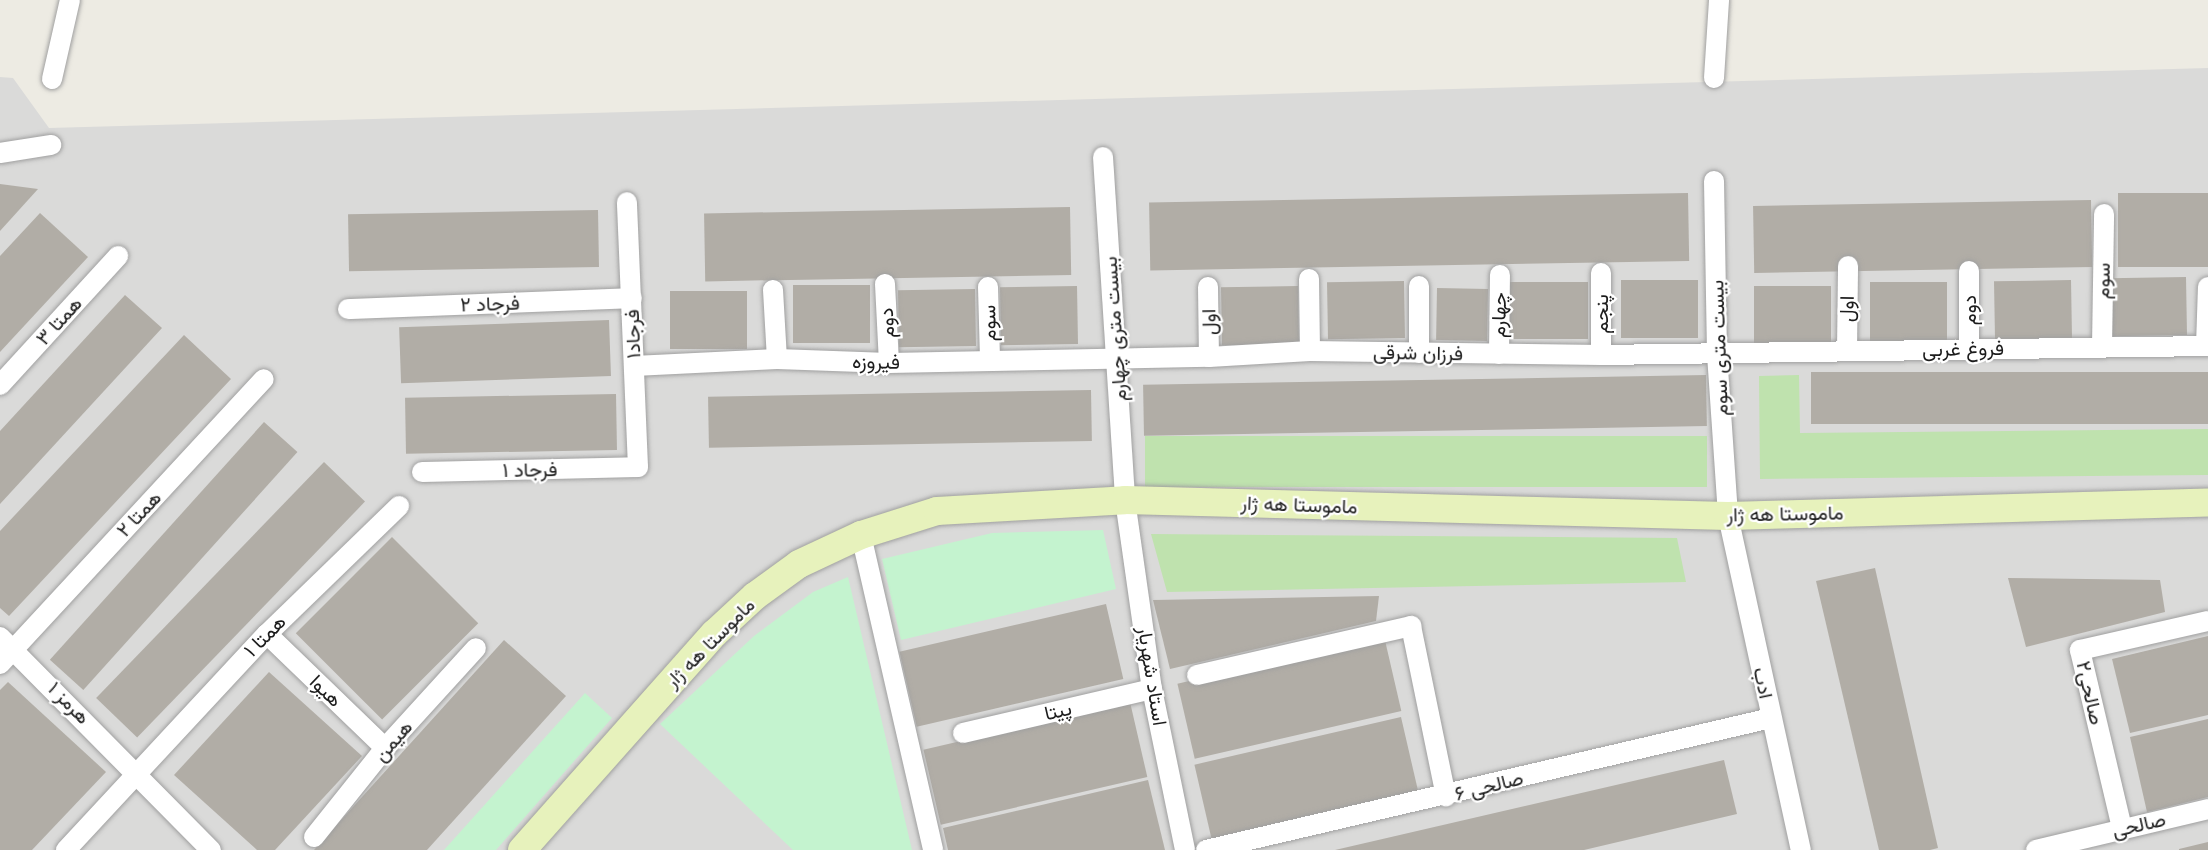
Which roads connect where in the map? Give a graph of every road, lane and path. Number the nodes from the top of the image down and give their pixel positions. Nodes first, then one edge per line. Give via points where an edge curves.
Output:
1 (70, 0) edge
2 (1719, 0) edge
3 (1714, 78) dead end
4 (52, 80) dead end
5 (51, 145) dead end
6 (0, 153) edge
7 (1103, 157) dead end
8 (1714, 181) dead end
9 (627, 202) dead end
10 (2104, 214) dead end
11 (118, 256) dead end
12 (1848, 266) dead end
13 (1968, 271) dead end
14 (1601, 273) dead end
15 (1500, 275) dead end
16 (1309, 279) dead end
17 (885, 284) dead end
18 (988, 286) dead end
19 (1419, 286) dead end
20 (1208, 287) dead end
21 (2208, 287) edge
22 (773, 290) dead end
23 (632, 298) junction
24 (348, 309) dead end
25 (2207, 345) edge
26 (2102, 347) junction
27 (1969, 349) junction
28 (1310, 351) junction
29 (1847, 351) junction
30 (1419, 353) junction
31 (1498, 354) junction
32 (1717, 354) junction
33 (1601, 355) junction
34 (1119, 357) junction
35 (1209, 357) junction
36 (777, 359) junction
37 (990, 360) junction
38 (889, 363) junction
39 (634, 366) junction
40 (264, 379) dead end
41 (0, 385) edge
42 (638, 467) joint
43 (422, 472) dead end
44 (1125, 500) junction
45 (2208, 503) edge
46 (399, 506) dead end
47 (1728, 516) junction
48 (861, 535) junction
49 (2208, 621) edge
50 (267, 634) junction
51 (7, 643) edge
52 (476, 648) dead end
53 (0, 664) edge
54 (1197, 675) dead end
55 (1152, 689) junction
56 (1770, 718) junction
57 (963, 733) dead end
58 (386, 748) junction
59 (137, 771) junction
60 (1446, 796) junction
61 (2208, 809) edge
62 (2122, 828) junction
63 (314, 837) dead end
64 (66, 850) edge
65 (211, 850) edge
66 (522, 850) edge
67 (933, 850) edge
68 (1185, 850) edge
69 (1206, 850) edge
70 (1801, 850) edge
71 (2036, 850) edge

1 - 4 street
2 - 3 street
5 - 6 street
7 - 34 street, بیست متری چهارم
8 - 32 street, بیست متری سوم
9 - 23 street, فرجاد۱
10 - 26 street, سوم
11 - 41 street, همتا ۳
12 - 29 street, اول
13 - 27 street, دوم
14 - 33 street, پنجم
15 - 31 street, چهارم
16 - 28 street
17 - 38 street, دوم
18 - 37 street, سوم
19 - 30 street
20 - 35 street, اول
21 - 25 street
22 - 36 street
23 - 24 street, فرجاد ۲
23 - 39 street, فرجاد۱
25 - 26 street, فروغ غربی
26 - 27 street, فروغ غربی
27 - 29 street, فروغ غربی
28 - 30 street, فرزان شرقی
28 - 35 street, فرزان شرقی
29 - 32 street, فروغ غربی
30 - 31 street, فرزان شرقی
31 - 33 street, فرزان شرقی
32 - 33 street, فرزان شرقی
32 - 47 street, بیست متری سوم
34 - 35 street, فرزان شرقی
34 - 37 street, فیروزه
34 - 44 street, بیست متری چهارم
36 - 38 street, فیروزه
36 - 39 street, فیروزه
37 - 38 street, فیروزه
39 - 42 street, فرجاد۱
40 - 51 street, همتا ۲
42 - 43 street, فرجاد ۱
44 - 47 main road, ماموستا هه ژار
44 - 48 main road, ماموستا هه ژار via 937,511
44 - 55 street, استاد شهریار
45 - 47 main road, ماموستا هه ژار
46 - 50 street, همتا ۱
47 - 56 street, ادب
48 - 66 main road, ماموستا هه ژار via 799,564 755,596 715,633
48 - 67 street
49 - 62 street, صالحی۲ via 2079,650
50 - 58 street, هیوا
50 - 59 street, همتا ۱
51 - 53 street, همتا ۲
51 - 59 street, هرمز ۱
52 - 58 street, هیمن
54 - 60 street via 1411,626
55 - 57 street, پیتا
55 - 68 street, استاد شهریار
56 - 60 street, صالحی ۶
56 - 70 street, ادب
58 - 63 street, هیمن
59 - 64 street, همتا ۱
59 - 65 street, هرمز ۱
60 - 69 street, صالحی ۶
61 - 62 street, صالحی
62 - 71 street, صالحی

